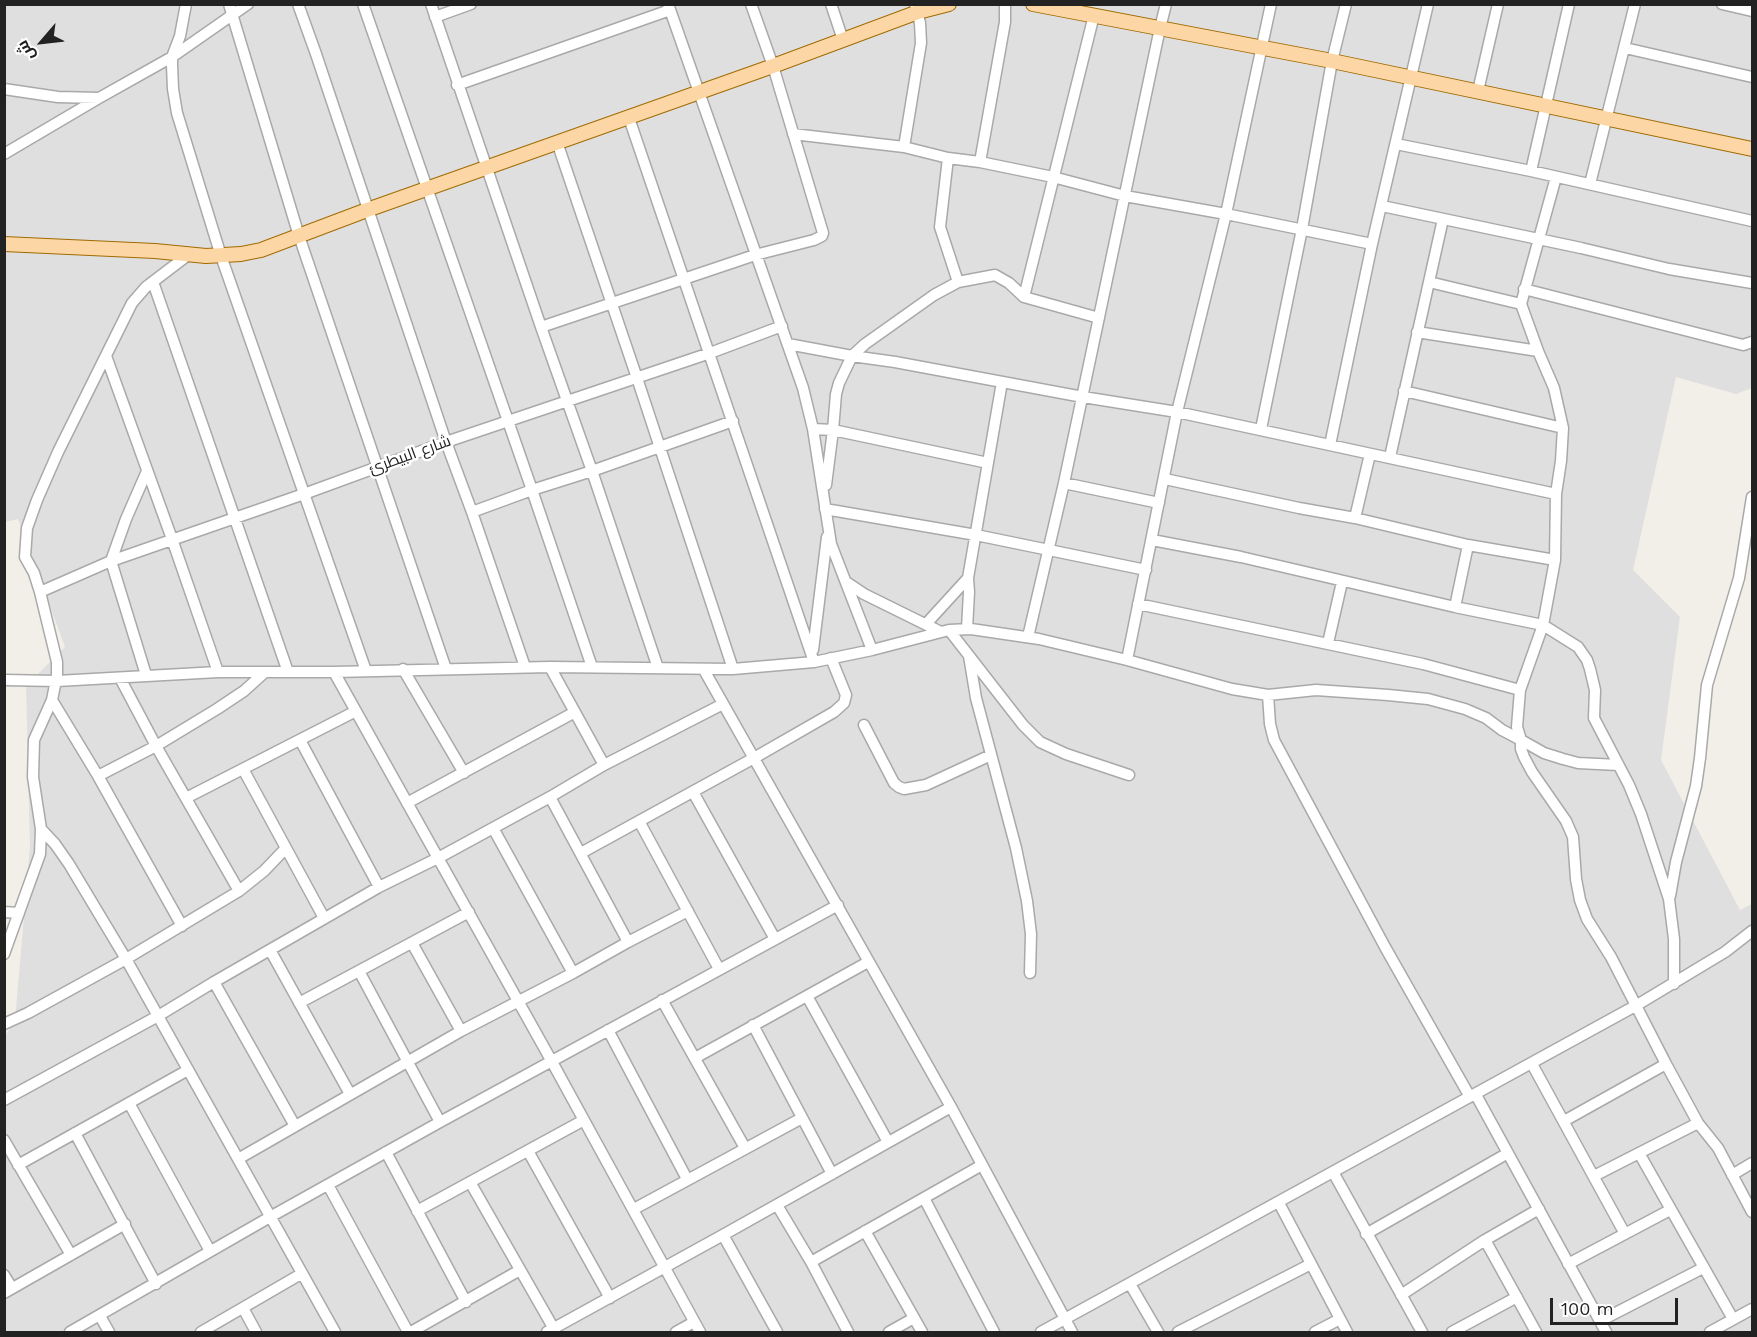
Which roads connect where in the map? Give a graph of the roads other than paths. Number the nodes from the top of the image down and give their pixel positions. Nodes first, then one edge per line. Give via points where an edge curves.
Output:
1 (186, 4) edge
2 (229, 4) edge
3 (248, 4) edge
4 (298, 4) edge
5 (363, 4) edge
6 (431, 4) edge
7 (471, 4) edge
8 (751, 4) edge
9 (831, 4) edge
10 (949, 4) edge
11 (1005, 4) edge
12 (1033, 4) edge
13 (1166, 4) edge
14 (1271, 4) edge
15 (1346, 4) edge
16 (1428, 4) edge
17 (1498, 4) edge
18 (1569, 4) edge
19 (1635, 4) edge
20 (1722, 4) edge
21 (669, 7) edge
22 (917, 8) edge
23 (1752, 11) edge
24 (1094, 15) junction
25 (233, 16) junction
26 (435, 17) junction
27 (1160, 28) junction
28 (843, 40) junction
29 (1261, 48) junction
30 (1625, 48) junction
31 (172, 57) junction
32 (1332, 61) junction
33 (773, 66) junction
34 (1411, 77) junction
35 (1752, 77) edge
36 (457, 85) junction
37 (4, 89) edge
38 (1478, 91) junction
39 (700, 93) junction
40 (99, 98) junction
41 (1545, 105) junction
42 (629, 118) junction
43 (1607, 119) junction
44 (793, 134) junction
45 (556, 142) junction
46 (1396, 144) junction
47 (904, 147) junction
48 (1752, 149) edge
49 (4, 154) edge
50 (948, 158) junction
51 (980, 162) junction
52 (487, 168) junction
53 (1531, 171) junction
54 (1053, 177) junction
55 (1556, 177) junction
56 (1590, 184) junction
57 (427, 189) junction
58 (1125, 196) junction
59 (1382, 206) junction
60 (367, 210) junction
61 (1226, 214) junction
62 (1443, 219) junction
63 (1752, 221) edge
64 (1302, 229) junction
65 (299, 236) junction
66 (1538, 239) junction
67 (4, 244) edge
68 (1372, 244) junction
69 (188, 255) junction
70 (755, 255) junction
71 (221, 256) junction
72 (684, 279) junction
73 (153, 282) junction
74 (958, 282) junction
75 (1429, 282) junction
76 (1752, 283) edge
77 (1524, 288) junction
78 (1024, 297) junction
79 (612, 304) junction
80 (1521, 304) junction
81 (1099, 318) junction
82 (782, 326) junction
83 (541, 327) junction
84 (1417, 332) junction
85 (1752, 342) edge
86 (788, 344) junction
87 (1538, 351) junction
88 (710, 353) junction
89 (106, 356) junction
90 (852, 356) junction
91 (637, 378) junction
92 (1002, 382) junction
93 (1404, 391) junction
94 (1083, 397) junction
95 (567, 402) junction
96 (1177, 412) junction
97 (507, 421) junction
98 (733, 421) junction
99 (1563, 428) junction
100 (813, 429) junction
101 (1261, 429) junction
102 (833, 430) junction
103 (446, 442) junction
104 (1330, 445) junction
105 (660, 446) junction
106 (1370, 454) junction
107 (1390, 457) junction
108 (988, 463) junction
109 (378, 467) junction
110 (147, 471) junction
111 (592, 471) junction
112 (1164, 479) junction
113 (1065, 483) junction
114 (532, 490) junction
115 (304, 494) junction
116 (1556, 494) junction
117 (1752, 497) edge
118 (824, 503) junction
119 (1159, 503) junction
120 (472, 512) junction
121 (234, 518) junction
122 (1355, 518) junction
123 (828, 529) junction
124 (976, 534) junction
125 (172, 539) junction
126 (1152, 540) junction
127 (1468, 545) junction
128 (1050, 550) junction
129 (1555, 560) junction
130 (111, 561) junction
131 (1146, 570) junction
132 (968, 578) junction
133 (844, 580) junction
134 (1342, 582) junction
135 (40, 592) junction
136 (1138, 604) junction
137 (1455, 607) junction
138 (926, 624) junction
139 (1543, 625) junction
140 (967, 629) junction
141 (945, 631) junction
142 (1028, 637) junction
143 (1328, 643) junction
144 (872, 650) junction
145 (969, 656) junction
146 (814, 657) junction
147 (831, 658) junction
148 (1127, 660) junction
149 (525, 667) junction
150 (550, 667) junction
151 (592, 667) junction
152 (658, 668) junction
153 (403, 669) junction
154 (446, 669) junction
155 (733, 669) junction
156 (704, 670) junction
157 (366, 671) junction
158 (218, 672) junction
159 (265, 672) junction
160 (288, 672) junction
161 (334, 672) junction
162 (146, 675) junction
163 (120, 678) junction
164 (4, 680) edge
165 (57, 681) junction
166 (1520, 690) junction
167 (1268, 695) junction
168 (52, 700) junction
169 (723, 704) junction
170 (356, 711) junction
171 (575, 712) junction
172 (864, 725) dead end
173 (300, 740) junction
174 (1521, 740) junction
175 (156, 746) junction
176 (991, 755) junction
177 (754, 758) junction
178 (604, 765) junction
179 (1618, 765) junction
180 (243, 769) junction
181 (464, 773) junction
182 (1129, 775) dead end
183 (98, 777) junction
184 (693, 792) junction
185 (550, 797) junction
186 (186, 798) junction
187 (407, 804) junction
188 (639, 821) junction
189 (493, 828) junction
190 (41, 829) junction
191 (286, 848) junction
192 (581, 853) junction
193 (438, 858) junction
194 (379, 887) junction
195 (239, 891) junction
196 (1669, 899) junction
197 (837, 905) junction
198 (688, 911) junction
199 (4, 912) edge
200 (469, 912) junction
201 (19, 914) junction
202 (324, 918) junction
203 (182, 926) junction
204 (1752, 931) edge
205 (775, 939) junction
206 (628, 942) junction
207 (412, 943) junction
208 (270, 950) junction
209 (4, 954) edge
210 (126, 958) junction
211 (868, 962) junction
212 (719, 969) junction
213 (359, 971) junction
214 (573, 973) junction
215 (1030, 973) dead end
216 (214, 982) junction
217 (1674, 984) junction
218 (807, 996) junction
219 (662, 1000) junction
220 (518, 1002) junction
221 (300, 1003) junction
222 (1637, 1005) junction
223 (159, 1016) junction
224 (4, 1024) edge
225 (753, 1025) junction
226 (608, 1030) junction
227 (461, 1031) junction
228 (695, 1058) junction
229 (551, 1060) junction
230 (407, 1061) junction
231 (1532, 1064) junction
232 (1666, 1064) junction
233 (188, 1070) junction
234 (350, 1094) junction
235 (1473, 1096) junction
236 (4, 1100) edge
237 (129, 1103) junction
238 (951, 1107) junction
239 (802, 1118) junction
240 (584, 1120) junction
241 (1564, 1121) junction
242 (440, 1122) junction
243 (1698, 1123) junction
244 (294, 1126) junction
245 (75, 1133) junction
246 (4, 1140) edge
247 (888, 1142) junction
248 (745, 1148) junction
249 (528, 1151) junction
250 (386, 1152) junction
251 (1508, 1153) junction
252 (1639, 1153) junction
253 (238, 1159) junction
254 (18, 1164) junction
255 (1752, 1164) edge
256 (982, 1165) junction
257 (1333, 1172) junction
258 (832, 1174) junction
259 (1732, 1175) junction
260 (1594, 1176) junction
261 (687, 1179) junction
262 (470, 1182) junction
263 (328, 1185) junction
264 (924, 1198) junction
265 (1279, 1203) junction
266 (777, 1205) junction
267 (634, 1209) junction
268 (1539, 1209) junction
269 (1670, 1210) junction
270 (417, 1211) junction
271 (1752, 1212) edge
272 (270, 1217) junction
273 (125, 1224) junction
274 (865, 1231) junction
275 (1366, 1234) junction
276 (1625, 1234) junction
277 (723, 1235) junction
278 (1485, 1240) junction
279 (210, 1251) junction
280 (70, 1255) junction
281 (811, 1262) junction
282 (1311, 1264) junction
283 (1568, 1264) junction
284 (665, 1267) junction
285 (1703, 1268) junction
286 (520, 1270) junction
287 (302, 1274) junction
288 (4, 1275) edge
289 (156, 1284) junction
290 (1130, 1284) junction
291 (8, 1291) edge
292 (1401, 1295) junction
293 (1517, 1297) junction
294 (610, 1298) junction
295 (466, 1302) junction
296 (243, 1308) junction
297 (1752, 1309) edge
298 (100, 1316) junction
299 (914, 1318) junction
300 (1340, 1319) junction
301 (1733, 1319) junction
302 (1065, 1320) junction
303 (1600, 1321) junction
304 (697, 1327) edge
305 (550, 1331) edge
306 (70, 1332) edge
307 (109, 1332) edge
308 (201, 1332) edge
309 (256, 1332) edge
310 (334, 1332) edge
311 (409, 1332) edge
312 (676, 1332) edge
313 (777, 1332) edge
314 (848, 1332) edge
315 (889, 1332) edge
316 (922, 1332) edge
317 (994, 1332) edge
318 (1041, 1332) edge
319 (1072, 1332) edge
320 (1158, 1332) edge
321 (1178, 1332) edge
322 (1316, 1332) edge
323 (1347, 1332) edge
324 (1422, 1332) edge
325 (1452, 1332) edge
326 (1536, 1332) edge
327 (1606, 1332) edge
328 (1710, 1332) edge

1 - 31 street
2 - 25 street
3 - 25 street
4 - 60 street
5 - 57 street
6 - 26 street
7 - 26 street
8 - 33 street
9 - 28 street
10 - 22 main road
11 - 51 street
12 - 24 main road
13 - 27 street
14 - 29 street
15 - 32 street
16 - 34 street
17 - 38 street
18 - 41 street
19 - 30 street
20 - 23 street
21 - 36 street
21 - 39 street
22 - 28 main road
22 - 47 street via 921,43
24 - 27 main road
24 - 54 street
25 - 31 street
25 - 65 street
26 - 36 street
27 - 29 main road
27 - 58 street
28 - 33 main road
29 - 32 main road
29 - 61 street
30 - 35 street
30 - 43 street
31 - 40 street
31 - 71 street via 177,113
32 - 34 main road
32 - 64 street
33 - 39 main road
33 - 44 street
34 - 38 main road
34 - 46 street
36 - 52 street
37 - 40 street
38 - 41 main road
39 - 42 main road
39 - 70 street
40 - 49 street
41 - 43 main road
41 - 53 street
42 - 45 main road
42 - 72 street
43 - 48 main road
43 - 56 street
44 - 47 street
44 - 70 street via 823,234 814,240
45 - 52 main road
45 - 79 street
46 - 53 street
46 - 59 street
47 - 50 street
50 - 51 street
50 - 74 street via 939,223
51 - 54 street
52 - 57 main road
52 - 83 street
53 - 55 street
54 - 58 street
54 - 78 street
55 - 56 street
55 - 66 street
56 - 63 street
57 - 60 main road
57 - 97 street
58 - 61 street
58 - 81 street
59 - 62 street
59 - 68 street
60 - 65 main road
60 - 103 street
61 - 64 street
61 - 96 street
62 - 66 street
62 - 75 street
64 - 68 street
64 - 101 street
65 - 71 main road via 261,250
65 - 109 street
66 - 76 street via 1669,269
66 - 77 street
67 - 69 main road
68 - 104 street
69 - 71 main road
69 - 73 street
70 - 72 street
70 - 82 street
71 - 115 street
72 - 79 street
72 - 88 street
73 - 89 street via 132,303
73 - 121 street
74 - 78 street via 994,275
74 - 90 street via 934,295
75 - 80 street
75 - 84 street
77 - 80 street
77 - 85 street via 1743,345
78 - 81 street
79 - 83 street
79 - 91 street
80 - 87 street
81 - 94 street
82 - 86 street
82 - 88 street, شارع البيطرئ
83 - 95 street
84 - 87 street
84 - 93 street
86 - 90 street
86 - 100 street
87 - 99 street via 1554,388
88 - 91 street, شارع البيطرئ
88 - 98 street
89 - 110 street
89 - 135 street via 27,528 25,558
90 - 92 street
90 - 102 street via 837,388
91 - 95 street, شارع البيطرئ
91 - 105 street
92 - 94 street
92 - 108 street
93 - 99 street
93 - 107 street
94 - 96 street
94 - 113 street
95 - 97 street, شارع البيطرئ
95 - 111 street
96 - 101 street
96 - 112 street
97 - 103 street, شارع البيطرئ
97 - 114 street
98 - 105 street
98 - 146 street
99 - 116 street
100 - 102 street
100 - 118 street
101 - 104 street
102 - 108 street
102 - 118 street
103 - 109 street, شارع البيطرئ
103 - 120 street
104 - 106 street
105 - 111 street
105 - 155 street
106 - 107 street
106 - 122 street
107 - 116 street
108 - 124 street
109 - 115 street, شارع البيطرئ
109 - 154 street
110 - 125 street
110 - 130 street
111 - 114 street
111 - 152 street
112 - 119 street
112 - 122 street
113 - 119 street
113 - 128 street
114 - 120 street
114 - 151 street
115 - 121 street, شارع البيطرئ
115 - 157 street
116 - 129 street
117 - 196 street via 1739,578 1707,685 1696,786
118 - 123 street
118 - 124 street
119 - 126 street
120 - 149 street
121 - 125 street, شارع البيطرئ
121 - 160 street
122 - 127 street
123 - 133 street
123 - 146 street
124 - 128 street
124 - 132 street
125 - 130 street, شارع البيطرئ
125 - 158 street
126 - 131 street
126 - 134 street
127 - 129 street
127 - 137 street
128 - 131 street
128 - 142 street
129 - 139 street
130 - 135 street, شارع البيطرئ
130 - 162 street
131 - 136 street
132 - 138 street
132 - 140 street
133 - 138 street
133 - 144 street
134 - 137 street
134 - 143 street
135 - 165 street via 57,662
136 - 143 street
136 - 148 street
137 - 139 street
138 - 141 street
139 - 166 street
139 - 179 street via 1578,647 1587,660 1594,690 1594,718
140 - 141 street
140 - 142 street
141 - 144 street
141 - 145 street
142 - 148 street
143 - 166 street
144 - 147 street
145 - 176 street
145 - 182 street via 1040,742
146 - 147 street
146 - 155 street
147 - 177 street via 846,700 826,717
148 - 167 street
149 - 150 street
149 - 154 street
150 - 151 street
150 - 171 street
151 - 152 street
152 - 156 street
153 - 154 street
153 - 157 street
153 - 181 street
155 - 156 street
156 - 169 street
157 - 161 street
158 - 159 street
158 - 162 street
159 - 160 street
159 - 175 street via 232,699
160 - 161 street
161 - 170 street
162 - 163 street
163 - 165 street
163 - 175 street
164 - 165 street
165 - 168 street
166 - 174 street via 1517,727
167 - 174 street via 1316,690 1428,699 1473,711
167 - 235 street via 1274,740 1385,947
168 - 183 street
168 - 190 street via 35,735 34,746 33,777
169 - 177 street
169 - 178 street
170 - 173 street
170 - 187 street
171 - 178 street
171 - 181 street
172 - 176 street via 894,783 904,789 926,785
173 - 180 street
173 - 194 street
174 - 179 street via 1545,753 1578,763
174 - 222 street via 1528,765 1573,837 1576,879 1587,919
175 - 183 street
175 - 186 street
176 - 215 street via 1027,901
177 - 184 street
177 - 197 street
178 - 185 street
179 - 196 street via 1641,814
180 - 186 street
180 - 191 street
181 - 187 street
183 - 203 street
184 - 188 street
184 - 205 street
185 - 189 street
185 - 192 street
186 - 195 street
187 - 193 street
188 - 192 street
188 - 198 street
189 - 193 street
189 - 214 street
190 - 201 street via 40,855
190 - 210 street via 69,864
191 - 195 street
191 - 202 street
192 - 206 street
193 - 194 street
193 - 200 street
194 - 202 street
195 - 203 street
196 - 217 street
197 - 205 street
197 - 211 street
198 - 206 street
198 - 212 street
199 - 201 street
200 - 207 street
200 - 220 street
201 - 209 street
202 - 208 street
203 - 210 street
204 - 217 street
205 - 212 street
206 - 214 street
207 - 213 street
207 - 227 street
208 - 216 street
208 - 221 street
210 - 223 street
210 - 224 street
211 - 218 street
211 - 238 street
212 - 219 street
213 - 221 street
213 - 230 street
214 - 220 street
216 - 223 street
216 - 244 street
217 - 222 street
218 - 225 street
218 - 247 street
219 - 226 street
219 - 228 street
220 - 227 street
220 - 229 street
221 - 234 street
222 - 231 street
222 - 232 street
223 - 233 street
223 - 236 street
225 - 228 street
225 - 239 street
226 - 229 street
226 - 261 street
227 - 230 street
228 - 248 street
229 - 240 street
229 - 242 street
230 - 234 street
230 - 242 street
231 - 235 street
231 - 241 street
232 - 241 street
232 - 243 street
233 - 237 street
233 - 253 street
234 - 244 street
235 - 251 street
235 - 257 street
237 - 245 street
237 - 279 street
238 - 247 street
238 - 256 street
239 - 248 street
239 - 258 street
240 - 249 street
240 - 267 street
241 - 260 street
242 - 250 street
243 - 252 street
243 - 259 street via 1718,1148
244 - 253 street
245 - 254 street
245 - 273 street
246 - 254 street
247 - 258 street
248 - 261 street
249 - 262 street
249 - 294 street
250 - 263 street
250 - 270 street
251 - 268 street
251 - 275 street
252 - 260 street
252 - 269 street
253 - 272 street
254 - 280 street
255 - 259 street
256 - 264 street
256 - 302 street
257 - 265 street
257 - 275 street
258 - 266 street
259 - 271 street
260 - 276 street
261 - 267 street
262 - 270 street
262 - 286 street
263 - 272 street
263 - 311 street
264 - 274 street
264 - 317 street
265 - 282 street
265 - 290 street
266 - 277 street
266 - 281 street
267 - 284 street
268 - 278 street
268 - 283 street
269 - 276 street
269 - 285 street
270 - 295 street
272 - 279 street
272 - 287 street
273 - 280 street
273 - 289 street
274 - 281 street
274 - 299 street
275 - 292 street
276 - 283 street
277 - 284 street
277 - 313 street
278 - 292 street
278 - 293 street
279 - 289 street
280 - 291 street
281 - 314 street
282 - 300 street
282 - 321 street
283 - 303 street
284 - 294 street
284 - 304 street
285 - 301 street
285 - 303 street
286 - 295 street
286 - 305 street
287 - 296 street
287 - 310 street
288 - 291 street
289 - 298 street
290 - 302 street
290 - 320 street
292 - 324 street
293 - 325 street
293 - 326 street
294 - 305 street
295 - 311 street
296 - 308 street
296 - 309 street
297 - 301 street
298 - 306 street
298 - 307 street
299 - 315 street
299 - 316 street
300 - 322 street
300 - 323 street
301 - 328 street
302 - 318 street
302 - 319 street
303 - 327 street
304 - 312 street

